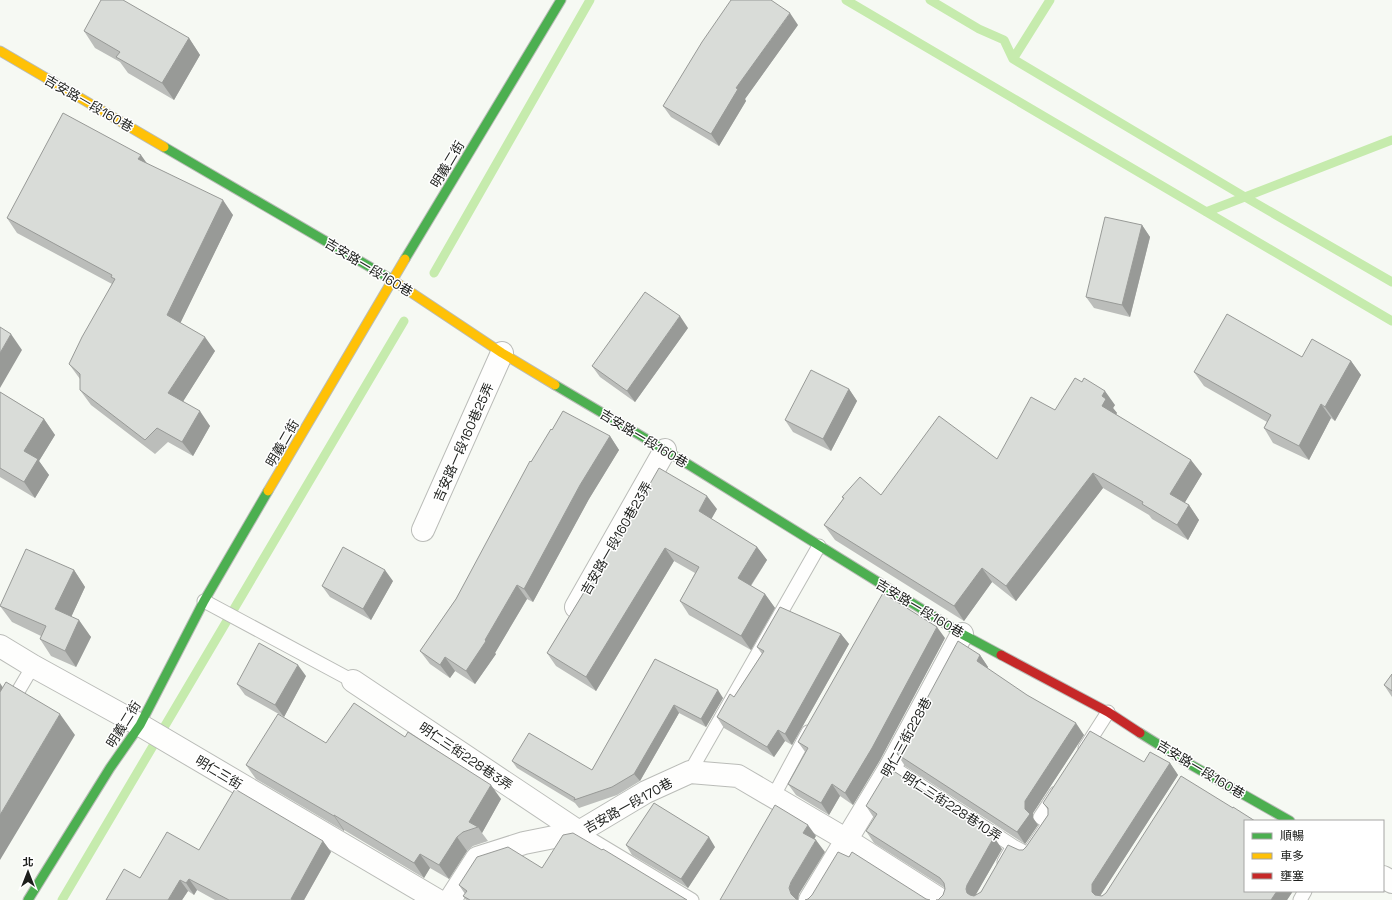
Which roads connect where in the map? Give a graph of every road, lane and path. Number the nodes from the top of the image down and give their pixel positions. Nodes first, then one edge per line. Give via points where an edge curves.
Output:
1 (561, 0) edge
2 (0, 51) edge
3 (392, 280) junction
4 (502, 354) junction
5 (665, 450) junction
6 (423, 530) dead end
7 (819, 546) junction
8 (889, 589) junction
9 (204, 601) junction
10 (881, 603) edge
11 (566, 625) edge
12 (962, 634) junction
13 (0, 646) edge
14 (33, 666) junction
15 (353, 681) joint
16 (1108, 712) junction
17 (815, 720) edge
18 (0, 722) edge
19 (140, 725) junction
20 (1078, 758) edge
21 (891, 766) junction
22 (1193, 766) junction
23 (690, 772) junction
24 (1184, 779) edge
25 (1061, 784) edge
26 (774, 797) junction
27 (1288, 820) edge
28 (579, 832) junction
29 (847, 840) junction
30 (1013, 846) junction
31 (998, 873) edge
32 (28, 900) edge
33 (437, 900) edge
34 (450, 900) edge
35 (692, 900) edge
36 (810, 900) edge
37 (941, 900) edge

1 - 3 street, 明義二街
2 - 3 street, 吉安路一段160巷
3 - 4 street, 吉安路一段160巷
3 - 9 street, 明義二街
4 - 5 street, 吉安路一段160巷
4 - 6 street, 吉安路一段160巷25弄
5 - 7 street, 吉安路一段160巷
5 - 11 street, 吉安路一段160巷23弄
7 - 8 street, 吉安路一段160巷
7 - 23 lane
8 - 10 lane
8 - 12 street, 吉安路一段160巷
9 - 15 lane
9 - 19 street, 明義二街
12 - 16 street, 吉安路一段160巷
12 - 21 street, 明仁三街228巷
13 - 14 street, 明仁三街
14 - 18 lane
14 - 19 street, 明仁三街
15 - 28 street, 明仁三街228巷3弄
16 - 20 lane
16 - 22 street, 吉安路一段160巷
17 - 26 lane
19 - 32 street, 明義二街 via 110,768
19 - 33 street, 明仁三街
21 - 29 street, 明仁三街228巷
21 - 30 lane, 明仁三街228巷10弄
22 - 24 lane
22 - 27 street, 吉安路一段160巷
23 - 26 street, 吉安路一段170巷 via 738,776
23 - 28 street, 吉安路一段170巷 via 646,792
25 - 30 lane, 明仁三街228巷10弄 via 1040,817 1049,823 1028,854
26 - 29 street, 吉安路一段170巷
28 - 34 street, 吉安路一段170巷 via 524,843 477,858
28 - 35 lane
29 - 36 street, 明仁三街228巷
29 - 37 street, 吉安路一段170巷
30 - 31 lane

